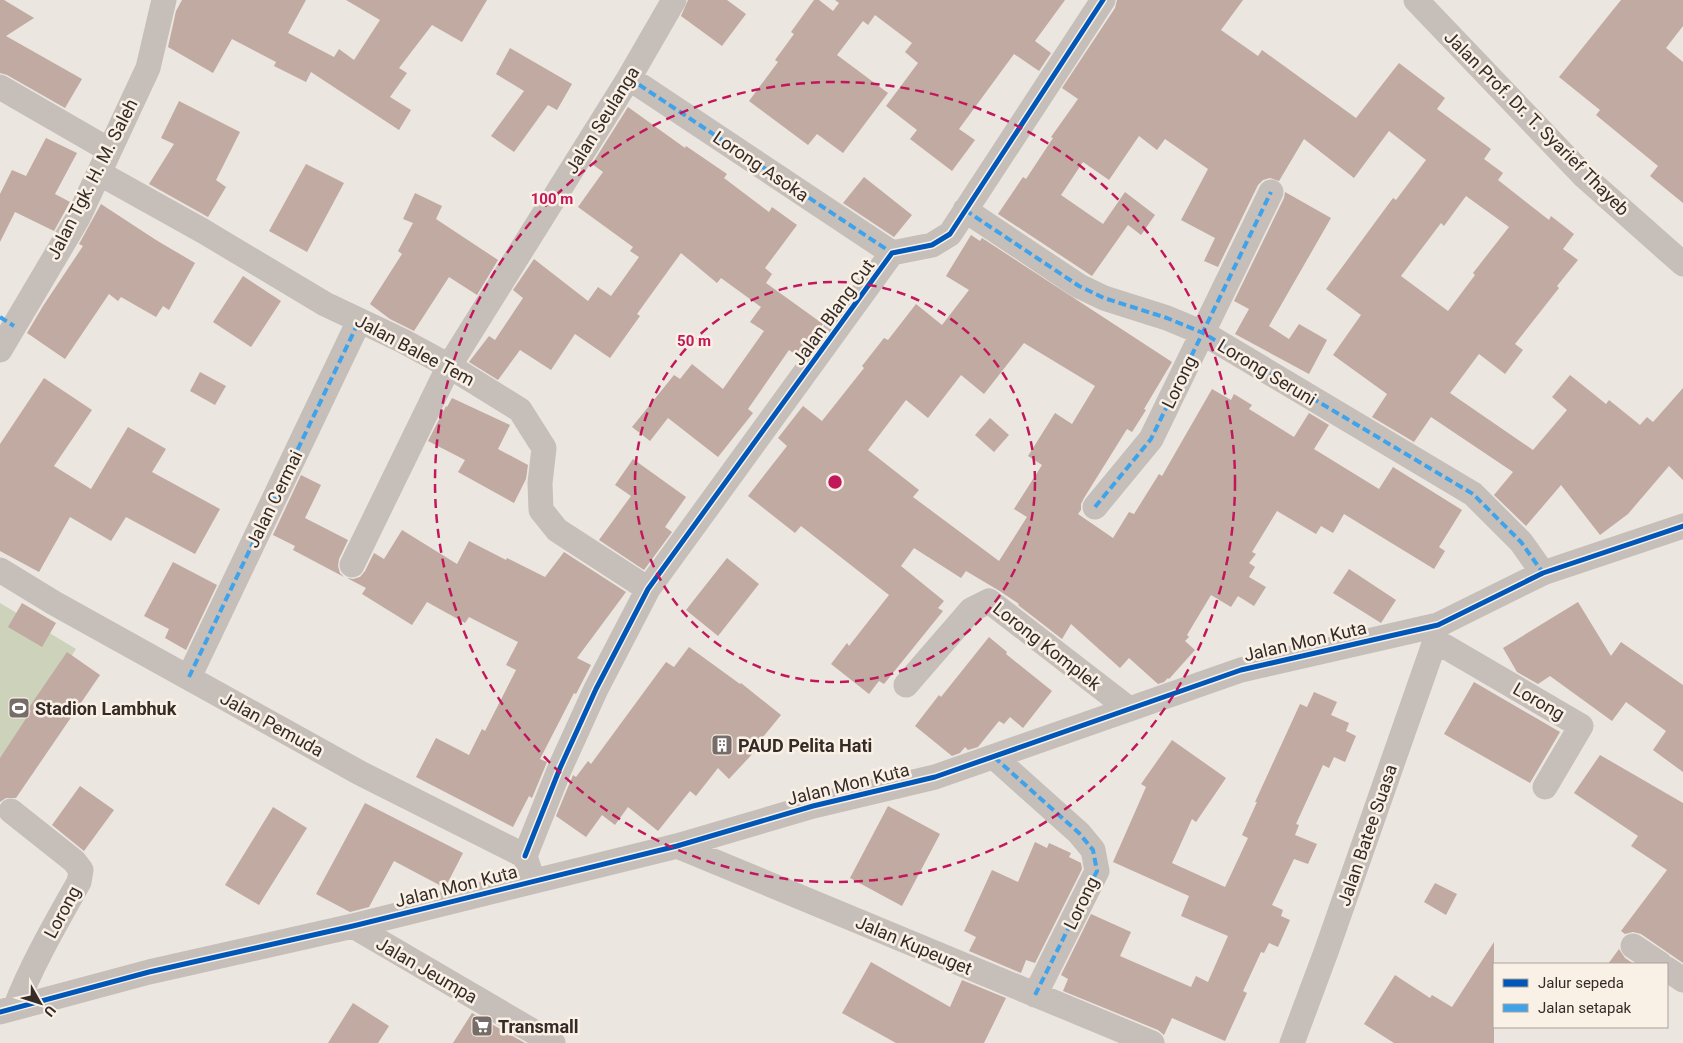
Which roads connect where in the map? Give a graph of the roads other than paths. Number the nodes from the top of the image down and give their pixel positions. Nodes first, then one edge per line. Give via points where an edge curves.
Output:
1 (164, 0) edge
2 (674, 0) edge
3 (1103, 0) edge
4 (1416, 0) edge
5 (629, 78) junction
6 (0, 87) edge
7 (109, 150) junction
8 (99, 173) junction
9 (1271, 192) dead end
10 (965, 210) junction
11 (892, 253) junction
12 (1683, 264) edge
13 (7, 321) edge
14 (359, 321) junction
15 (1203, 333) junction
16 (0, 350) edge
17 (449, 366) junction
18 (1095, 507) dead end
19 (1683, 526) edge
20 (352, 565) dead end
21 (0, 570) edge
22 (1543, 573) junction
23 (648, 589) junction
24 (1436, 632) junction
25 (189, 677) junction
26 (906, 685) dead end
27 (1129, 709) junction
28 (994, 757) junction
29 (1545, 787) dead end
30 (11, 811) dead end
31 (677, 846) junction
32 (525, 856) junction
33 (534, 881) junction
34 (353, 926) junction
35 (1633, 946) dead end
36 (1658, 963) edge
37 (1668, 970) edge
38 (1683, 980) edge
39 (1036, 995) junction
40 (7, 1010) edge
41 (553, 1043) edge
42 (1152, 1043) edge
43 (1292, 1043) edge

1 - 7 street, Jalan Tgk. H. M. Saleh via 148,68
2 - 5 street, Jalan Seulanga
3 - 10 street, Jalan Blang Cut
4 - 12 street, Jalan Prof. Dr. T. Syarief Thayeb via 1585,177
5 - 11 street, Lorong Asoka
5 - 17 street, Jalan Seulanga
6 - 7 street
7 - 8 street, Jalan Tgk. H. M. Saleh
8 - 13 street, Jalan Tgk. H. M. Saleh via 78,218
8 - 14 street, Jalan Balee Tem
9 - 15 street, Lorong
10 - 11 street, Jalan Blang Cut via 950,234 932,245
10 - 15 street, Lorong Seruni via 1078,286
11 - 23 street, Jalan Blang Cut
13 - 16 street, Jalan Tgk. H. M. Saleh
14 - 17 street, Jalan Balee Tem
14 - 25 street, Jalan Cermai
15 - 18 street, Lorong via 1151,439
15 - 22 street, Lorong Seruni via 1473,494 1521,542
17 - 20 street, Jalan Seulanga
17 - 23 street, Jalan Balee Tem via 520,410 544,448 541,510 557,530
19 - 22 street, Jalan Mon Kuta
21 - 25 street, Jalan Pemuda
22 - 24 street, Jalan Mon Kuta
23 - 32 street, Jalan Blang Cut via 592,697
24 - 27 street, Jalan Mon Kuta via 1241,670
24 - 29 street, Lorong via 1581,726
24 - 43 street, Jalan Batee Suasa
25 - 32 street, Jalan Pemuda via 360,774
26 - 27 street, Lorong Komplek via 971,610 989,601
27 - 28 street, Jalan Mon Kuta
28 - 31 street, Jalan Mon Kuta via 935,777 813,806
28 - 39 street, Lorong via 1079,833 1092,850 1097,871
30 - 40 street, Lorong via 82,870 79,882
31 - 33 street, Jalan Mon Kuta
31 - 39 street, Jalan Kupeuget
32 - 33 street
33 - 34 street, Jalan Mon Kuta
34 - 40 street, Jalan Mon Kuta via 149,972
34 - 41 street, Jalan Jeumpa
35 - 36 street
37 - 38 street
39 - 42 street, Jalan Kupeuget

